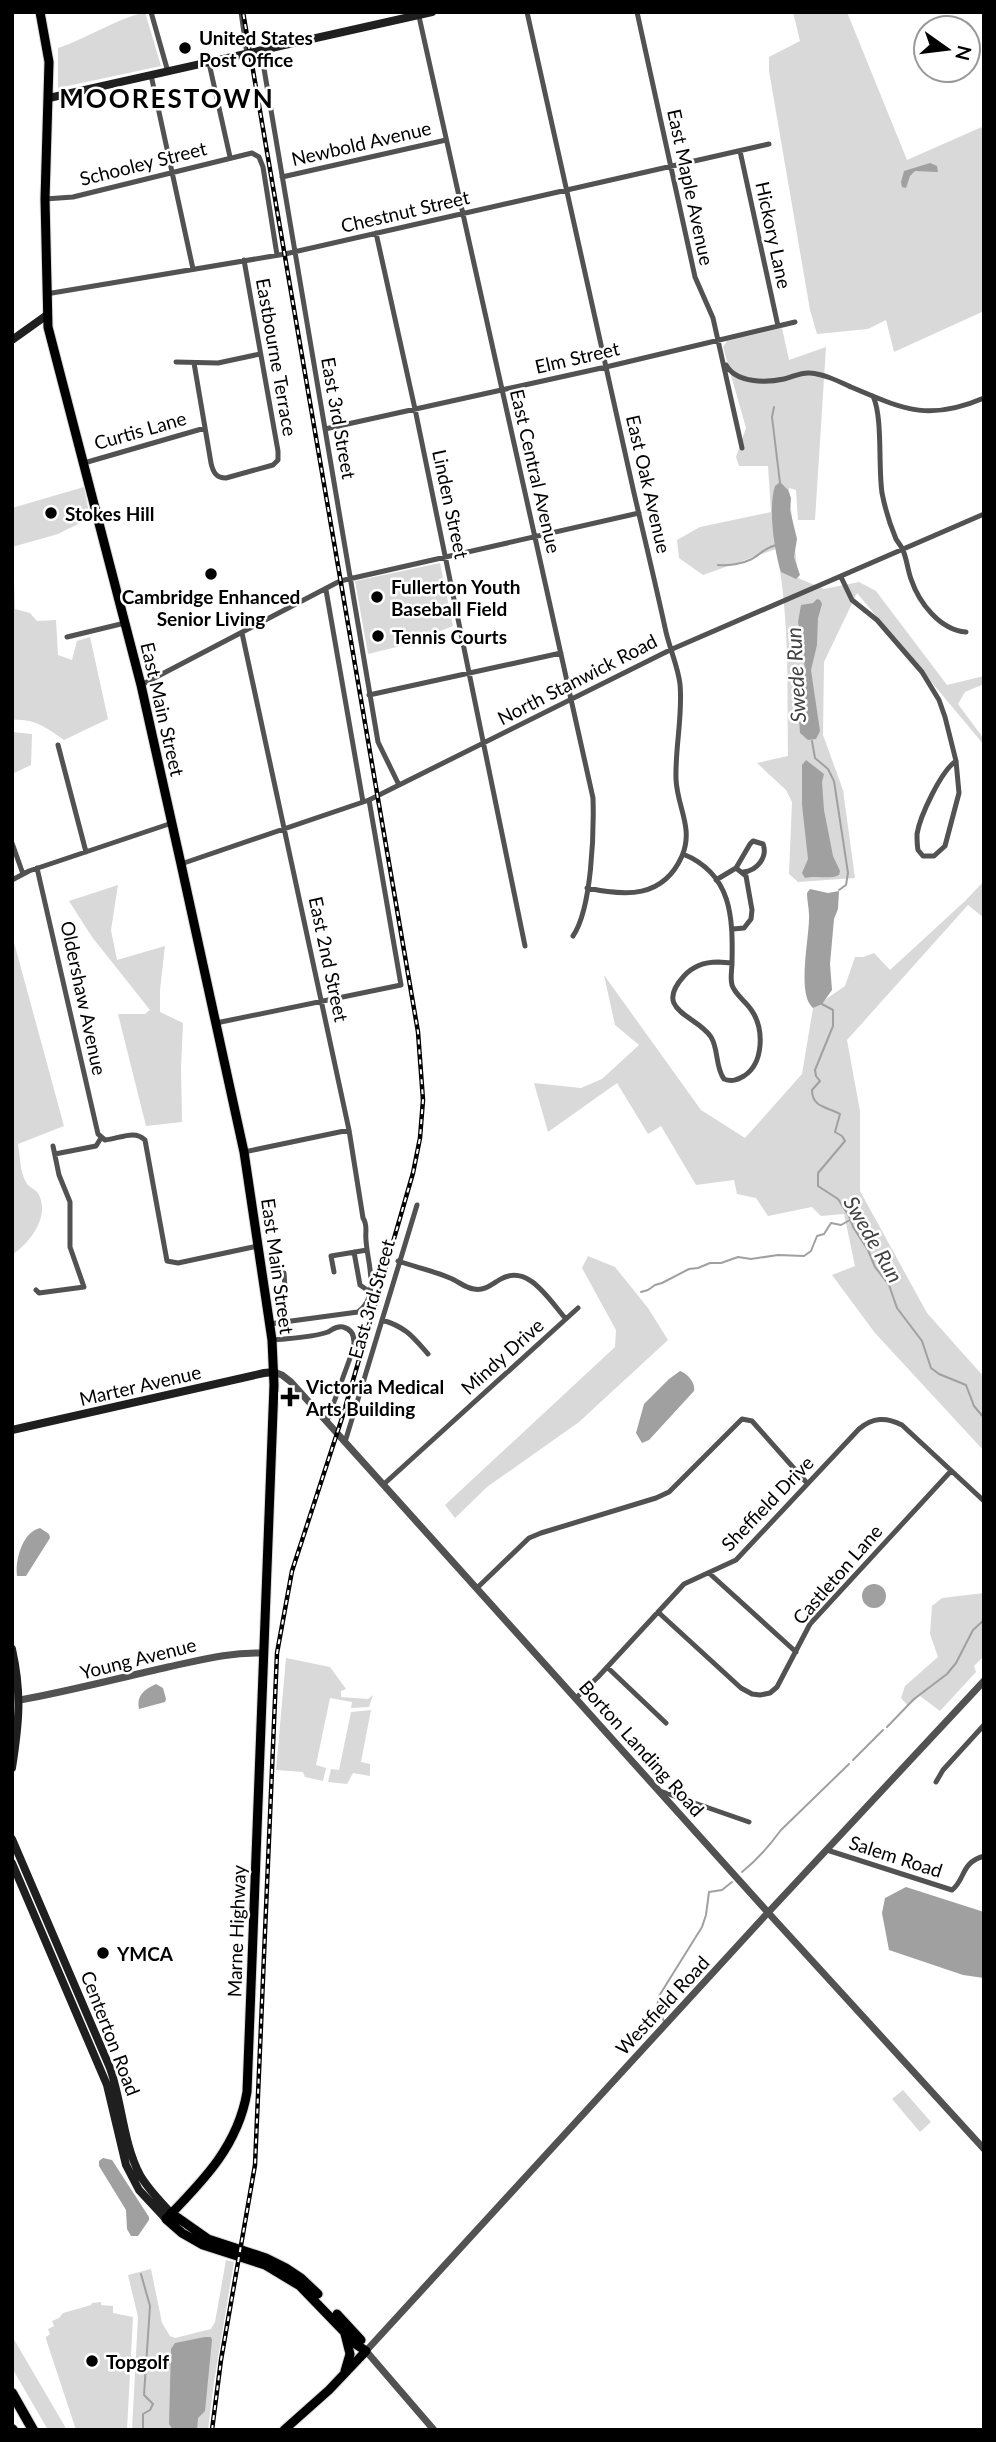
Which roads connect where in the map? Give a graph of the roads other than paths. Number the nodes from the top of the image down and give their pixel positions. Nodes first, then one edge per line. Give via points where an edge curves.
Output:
1 (40, 12) edge
2 (150, 12) edge
3 (240, 12) edge
4 (432, 12) edge
5 (527, 12) edge
6 (636, 12) edge
7 (418, 14) edge
8 (261, 51) junction
9 (247, 54) junction
10 (209, 63) junction
11 (168, 72) junction
12 (151, 75) junction
13 (49, 98) junction
14 (446, 140) junction
15 (769, 144) dead end
16 (740, 151) junction
17 (230, 157) junction
18 (671, 166) junction
19 (173, 171) junction
20 (282, 177) junction
21 (566, 190) junction
22 (45, 199) junction
23 (462, 214) junction
24 (376, 233) junction
25 (295, 252) junction
26 (277, 255) junction
27 (244, 260) junction
28 (193, 269) junction
29 (46, 294) junction
30 (47, 315) junction
31 (795, 322) dead end
32 (778, 326) junction
33 (12, 340) edge
34 (719, 340) junction
35 (260, 354) junction
36 (722, 359) junction
37 (176, 362) dead end
38 (194, 363) junction
39 (606, 367) junction
40 (502, 390) junction
41 (873, 396) junction
42 (984, 398) edge
43 (888, 402) junction
44 (415, 409) junction
45 (878, 413) junction
46 (205, 428) junction
47 (325, 429) junction
48 (742, 448) dead end
49 (83, 463) junction
50 (639, 513) junction
51 (984, 514) edge
52 (534, 536) junction
53 (903, 549) junction
54 (445, 556) junction
55 (841, 577) junction
56 (349, 578) junction
57 (326, 590) junction
58 (124, 623) junction
59 (966, 632) dead end
60 (242, 633) junction
61 (67, 637) dead end
62 (670, 650) junction
63 (561, 653) junction
64 (469, 674) junction
65 (141, 685) junction
66 (369, 695) junction
67 (570, 699) junction
68 (483, 744) junction
69 (58, 745) dead end
70 (956, 761) junction
71 (399, 785) junction
72 (366, 801) junction
73 (172, 823) junction
74 (285, 829) junction
75 (12, 843) edge
76 (86, 852) junction
77 (683, 854) junction
78 (181, 864) junction
79 (736, 868) junction
80 (37, 869) junction
81 (743, 872) junction
82 (23, 874) junction
83 (12, 880) edge
84 (716, 880) junction
85 (587, 888) junction
86 (733, 929) junction
87 (573, 936) dead end
88 (524, 946) dead end
89 (732, 963) junction
90 (322, 1002) junction
91 (216, 1023) junction
92 (349, 1130) junction
93 (100, 1137) junction
94 (53, 1146) dead end
95 (244, 1152) junction
96 (55, 1154) junction
97 (417, 1205) dead end
98 (258, 1246) junction
99 (367, 1250) junction
100 (354, 1252) junction
101 (398, 1261) junction
102 (334, 1272) dead end
103 (284, 1273) dead end
104 (36, 1290) dead end
105 (370, 1292) junction
106 (578, 1308) dead end
107 (566, 1319) junction
108 (382, 1320) junction
109 (284, 1322) junction
110 (269, 1324) junction
111 (272, 1340) junction
112 (428, 1354) dead end
113 (274, 1372) junction
114 (327, 1421) junction
115 (12, 1430) edge
116 (345, 1442) junction
117 (951, 1471) junction
118 (807, 1483) junction
119 (384, 1484) junction
120 (984, 1501) edge
121 (709, 1573) junction
122 (477, 1588) junction
123 (658, 1612) junction
124 (12, 1649) edge
125 (796, 1652) junction
126 (264, 1653) junction
127 (607, 1667) junction
128 (984, 1681) edge
129 (576, 1698) junction
130 (20, 1700) junction
131 (666, 1723) dead end
132 (984, 1725) edge
133 (12, 1768) edge
134 (936, 1782) dead end
135 (660, 1791) junction
136 (749, 1822) dead end
137 (12, 1839) edge
138 (827, 1850) junction
139 (984, 1856) edge
140 (12, 1863) edge
141 (768, 1913) junction
142 (107, 2085) junction
143 (124, 2119) junction
144 (984, 2149) edge
145 (188, 2196) junction
146 (169, 2216) junction
147 (190, 2227) junction
148 (345, 2332) junction
149 (366, 2351) junction
150 (339, 2380) junction
151 (12, 2393) edge
152 (33, 2430) edge
153 (284, 2430) edge
154 (434, 2430) edge

1 - 13 main road, East Main Street via 48,51
2 - 11 street
3 - 9 street
4 - 7 main road
5 - 21 street, East Oak Avenue
6 - 18 street, East Maple Avenue
7 - 8 main road
7 - 14 street, East Central Avenue
8 - 9 main road
8 - 20 street, East 3rd Street
9 - 10 main road
10 - 11 main road
10 - 17 street
11 - 12 main road
12 - 13 main road
12 - 19 street
13 - 22 main road, East Main Street
14 - 20 street, Newbold Avenue
14 - 23 street, East Central Avenue
15 - 16 street, Chestnut Street
16 - 18 street, Chestnut Street
16 - 32 street, Hickory Lane
17 - 19 street, Schooley Street
17 - 26 street, Schooley Street via 248,152 261,161
18 - 21 street, Chestnut Street
18 - 34 street, East Maple Avenue via 695,277
19 - 22 street, Schooley Street via 73,197
19 - 28 street
20 - 25 street, East 3rd Street
21 - 23 street, Chestnut Street
21 - 39 street, East Oak Avenue
22 - 29 main road, East Main Street
23 - 24 street, Chestnut Street
23 - 40 street, East Central Avenue
24 - 25 street, Chestnut Street
24 - 44 street, Linden Street
25 - 26 street, Chestnut Street
25 - 47 street, East 3rd Street
26 - 27 street, Chestnut Street
27 - 28 street, Chestnut Street
27 - 35 street, Eastbourne Terrace
28 - 29 street, Chestnut Street
29 - 30 main road, East Main Street
30 - 33 main road
30 - 49 main road, East Main Street
31 - 32 street, Elm Street
32 - 34 street, Elm Street
34 - 36 street, East Maple Avenue
34 - 39 street, Elm Street
35 - 38 street via 229,362
35 - 46 street, Eastbourne Terrace via 278,460 266,468 220,477 212,467
36 - 41 street via 727,369 746,378 769,382 808,372
36 - 48 street, East Maple Avenue
37 - 38 street
38 - 46 street
39 - 40 street, Elm Street
39 - 50 street, East Oak Avenue
40 - 44 street, Elm Street
40 - 52 street, East Central Avenue
41 - 43 street
41 - 45 street
42 - 43 street via 944,411 920,411
43 - 45 street
44 - 47 street, Elm Street
44 - 54 street, Linden Street
45 - 53 street via 882,493 891,528
46 - 49 street, Curtis Lane
47 - 56 street, East 3rd Street
49 - 58 main road, East Main Street
50 - 52 street
50 - 62 street, East Oak Avenue
51 - 53 street, North Stanwick Road
52 - 54 street
52 - 63 street, East Central Avenue
53 - 55 street, North Stanwick Road
53 - 59 street via 917,594 946,626
54 - 56 street
54 - 64 street, Linden Street
55 - 62 street, North Stanwick Road
55 - 70 street via 852,600 877,620 931,684
56 - 57 street
56 - 66 street, East 3rd Street
57 - 60 street
57 - 72 street
58 - 61 street
58 - 65 main road, East Main Street
60 - 65 street
60 - 74 street, East 2nd Street
62 - 67 street, North Stanwick Road
62 - 77 street, East Oak Avenue via 680,681 676,779 686,818
63 - 64 street
63 - 67 street, East Central Avenue
64 - 66 street
64 - 68 street, Linden Street
65 - 73 main road, East Main Street
66 - 71 street, East 3rd Street via 377,742
67 - 68 street, North Stanwick Road
67 - 85 street, East Central Avenue via 593,798
68 - 71 street, North Stanwick Road
68 - 88 street, Linden Street
69 - 76 street
70 - 70 street via 921,820 917,834 923,856 934,856 945,846 950,832 959,793
71 - 72 street, North Stanwick Road
72 - 74 street, North Stanwick Road
72 - 90 street via 401,985
73 - 76 street
73 - 78 main road, East Main Street
74 - 78 street, North Stanwick Road
74 - 90 street, East 2nd Street
75 - 82 street
76 - 80 street
77 - 84 street via 698,860
77 - 85 street via 672,872 650,889 622,894
78 - 91 main road, East Main Street
79 - 81 street
79 - 81 street via 750,844 763,844 765,852 758,867
79 - 84 street
80 - 82 street
80 - 93 street, Oldershaw Avenue
81 - 86 street via 752,914 744,928
82 - 83 street
84 - 86 street via 729,903
85 - 87 street, East Central Avenue
86 - 89 street
89 - 89 street via 732,985 755,1017 760,1046 752,1069 729,1081 720,1075 711,1037 678,1011 673,995 678,982 696,966
90 - 91 street
90 - 92 street, East 2nd Street
91 - 95 main road, East Main Street
92 - 95 street
92 - 99 street, East 2nd Street
93 - 96 street via 96,1146
93 - 98 street via 143,1138 167,1261 178,1263
94 - 96 street
95 - 98 main road, East Main Street
96 - 104 street via 70,1202 71,1250 84,1287
97 - 101 street, East 3rd Street
98 - 110 main road, East Main Street
99 - 100 street
99 - 105 street, East 2nd Street
100 - 102 street via 331,1256
100 - 105 street via 360,1285
101 - 107 street via 477,1290 506,1276 521,1275
101 - 108 street, East 3rd Street
103 - 109 street
105 - 109 street via 358,1312
106 - 107 street, Mindy Drive
107 - 119 street, Mindy Drive
108 - 112 street via 407,1330
108 - 116 street, East 3rd Street
109 - 110 street
110 - 111 main road, East Main Street
111 - 113 main road, East Main Street
111 - 114 street via 338,1327 350,1331 353,1350
113 - 114 street, Borton Landing Road via 291,1382
113 - 115 main road, Marter Avenue
113 - 126 main road, Marne Highway
114 - 116 street, Borton Landing Road
116 - 119 street, Borton Landing Road
117 - 118 street, Sheffield Drive via 902,1425 881,1419 863,1426
117 - 120 street, Sheffield Drive
117 - 125 street, Castleton Lane via 810,1625
118 - 121 street, Sheffield Drive via 736,1560
118 - 122 street via 752,1421 745,1419 669,1492 529,1538
119 - 122 street, Borton Landing Road
121 - 123 street, Sheffield Drive via 687,1582
121 - 125 street
122 - 129 street, Borton Landing Road
123 - 125 street, Castleton Lane via 752,1694 766,1694 777,1686
123 - 127 street, Sheffield Drive
124 - 130 main road
126 - 130 street, Young Avenue via 210,1657
126 - 145 main road, Marne Highway via 247,2092 230,2143
127 - 129 street, Sheffield Drive
127 - 131 street
128 - 138 street, Westfield Road
129 - 135 street, Borton Landing Road
130 - 133 main road
132 - 134 street
135 - 136 street
135 - 141 street, Borton Landing Road
137 - 143 main road, Centerton Road via 107,2061
138 - 139 street, Salem Road via 950,1890 955,1889 966,1867
138 - 141 street, Westfield Road
140 - 142 main road, Centerton Road
141 - 144 street, Borton Landing Road
141 - 149 street, Westfield Road
142 - 143 main road via 118,2115
142 - 146 main road, Centerton Road via 130,2173 139,2190
143 - 146 main road, Centerton Road via 140,2174
145 - 146 main road, Marne Highway
145 - 147 main road via 184,2212
146 - 147 main road, Centerton Road
146 - 148 main road via 182,2233 203,2245 265,2265 300,2286
147 - 149 main road via 208,2239 266,2258 301,2278
148 - 149 main road
148 - 150 main road via 350,2354
149 - 150 main road
149 - 154 street
150 - 153 main road
151 - 152 highway

